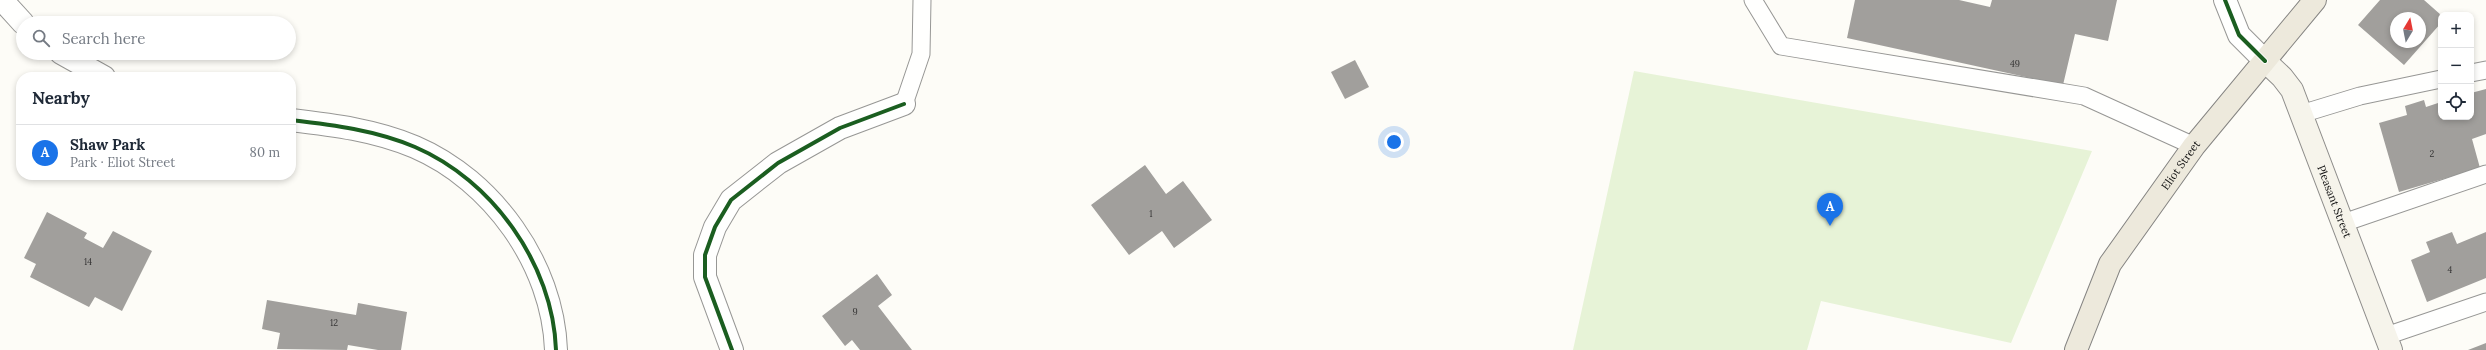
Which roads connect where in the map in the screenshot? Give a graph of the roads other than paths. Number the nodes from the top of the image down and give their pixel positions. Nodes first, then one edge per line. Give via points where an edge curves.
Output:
1 (2, 0) edge
2 (922, 0) edge
3 (1753, 0) edge
4 (2225, 0) edge
5 (2315, 0) edge
6 (17, 16) edge
7 (74, 60) edge
8 (2265, 61) junction
9 (2486, 70) edge
10 (95, 72) edge
11 (2474, 72) edge
12 (2438, 80) edge
13 (904, 104) joint
14 (2301, 114) junction
15 (296, 121) edge
16 (2194, 146) junction
17 (2486, 174) edge
18 (2343, 223) junction
19 (2486, 302) edge
20 (2388, 343) edge
21 (556, 350) edge
22 (732, 350) edge
23 (2076, 350) edge

1 - 6 street
2 - 13 lane via 921,54
3 - 16 lane via 1781,46 2084,96
4 - 8 street via 2234,27 2242,39
5 - 8 main road, Eliot Street
7 - 10 street
8 - 14 main road, Pleasant Street via 2288,83
8 - 16 main road, Eliot Street
9 - 11 lane
12 - 14 lane via 2360,96
13 - 22 street via 875,113 833,132 778,163 732,200 715,227 705,255 705,277
14 - 18 main road, Pleasant Street
15 - 21 street via 375,132 414,146 447,163 485,194 512,226 533,262 546,296 555,333
16 - 23 main road, Eliot Street via 2110,264
17 - 18 lane
18 - 20 main road, Pleasant Street
19 - 20 lane

